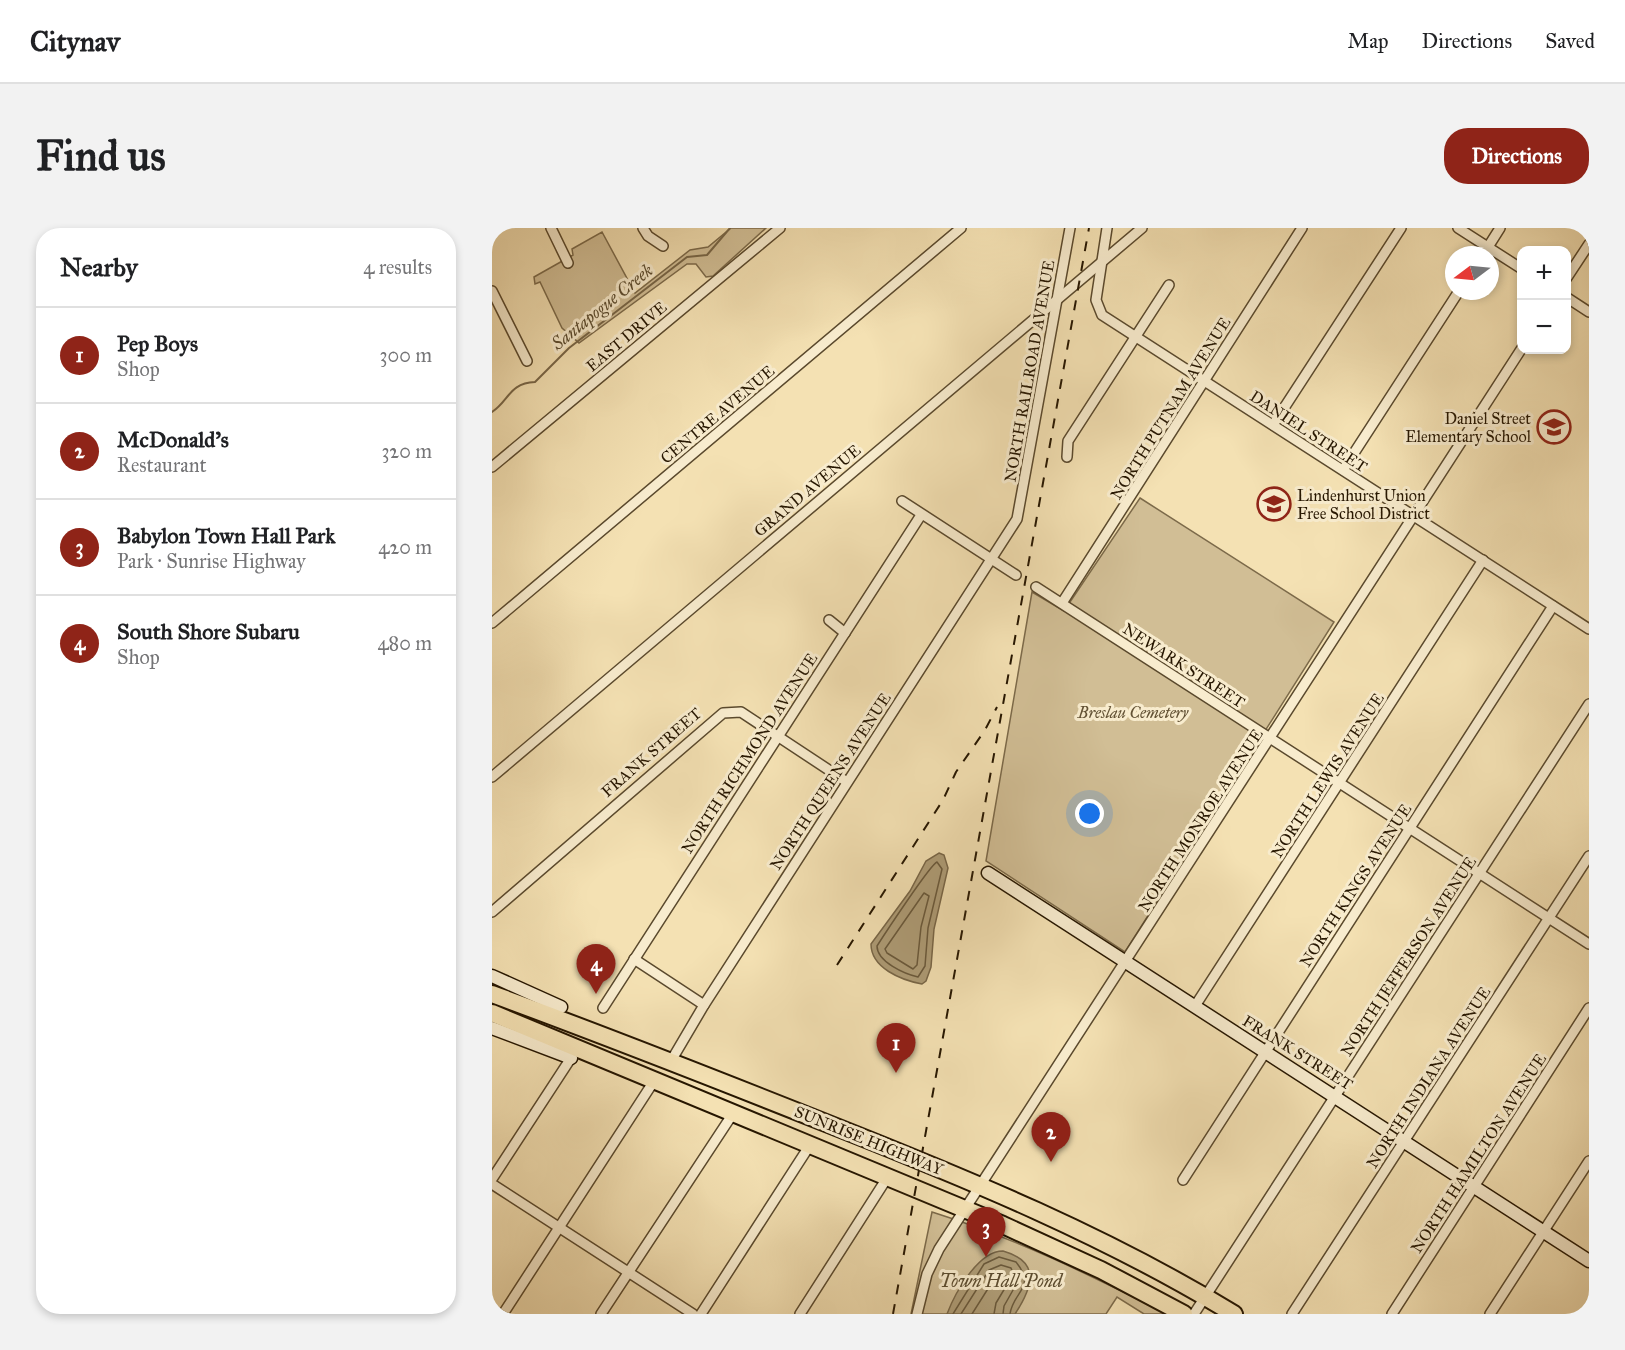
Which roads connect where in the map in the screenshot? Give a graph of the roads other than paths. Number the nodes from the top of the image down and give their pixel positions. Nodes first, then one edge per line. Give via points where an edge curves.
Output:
1 (551, 228) edge
2 (643, 228) edge
3 (780, 228) edge
4 (961, 228) edge
5 (1070, 228) edge
6 (1107, 228) edge
7 (1142, 228) edge
8 (1302, 228) edge
9 (1401, 228) edge
10 (1458, 228) edge
11 (1500, 228) edge
12 (1589, 244) edge
13 (663, 246) dead end
14 (1479, 246) edge
15 (1488, 246) edge
16 (1499, 258) edge
17 (568, 263) dead end
18 (1100, 263) junction
19 (1517, 267) edge
20 (1571, 271) edge
21 (1169, 285) dead end
22 (492, 291) edge
23 (1057, 297) junction
24 (1454, 300) edge
25 (1571, 300) edge
26 (1589, 312) edge
27 (1134, 336) junction
28 (1517, 354) edge
29 (527, 361) dead end
30 (1204, 381) junction
31 (1274, 425) junction
32 (1067, 457) dead end
33 (492, 467) edge
34 (1343, 470) junction
35 (902, 501) dead end
36 (921, 515) junction
37 (1413, 516) junction
38 (1017, 519) joint
39 (991, 559) junction
40 (1483, 560) junction
41 (1016, 574) dead end
42 (1036, 586) dead end
43 (1062, 603) junction
44 (1553, 606) junction
45 (829, 620) dead end
46 (492, 623) edge
47 (1589, 629) edge
48 (845, 633) junction
49 (1589, 704) edge
50 (777, 736) junction
51 (1270, 739) junction
52 (492, 777) edge
53 (847, 782) junction
54 (1340, 783) junction
55 (1410, 828) junction
56 (1589, 856) edge
57 (988, 873) dead end
58 (1479, 873) junction
59 (492, 912) edge
60 (1549, 918) junction
61 (1589, 944) edge
62 (634, 959) junction
63 (1126, 963) junction
64 (492, 976) edge
65 (492, 994) edge
66 (704, 1005) junction
67 (1195, 1006) junction
68 (561, 1007) joint
69 (603, 1008) dead end
70 (1589, 1008) edge
71 (492, 1013) edge
72 (492, 1028) edge
73 (541, 1034) junction
74 (616, 1040) junction
75 (1265, 1053) junction
76 (571, 1058) junction
77 (671, 1062) junction
78 (654, 1081) junction
79 (1336, 1096) junction
80 (734, 1112) junction
81 (1404, 1141) junction
82 (810, 1146) junction
83 (912, 1157) junction
84 (1589, 1161) edge
85 (886, 1178) junction
86 (492, 1179) edge
87 (1183, 1180) dead end
88 (492, 1184) edge
89 (981, 1185) junction
90 (1474, 1187) junction
91 (966, 1210) junction
92 (559, 1228) junction
93 (1544, 1231) junction
94 (1589, 1261) edge
95 (628, 1272) junction
96 (1205, 1296) junction
97 (503, 1314) edge
98 (601, 1314) edge
99 (693, 1314) edge
100 (701, 1314) edge
101 (800, 1314) edge
102 (917, 1314) edge
103 (1184, 1314) edge
104 (1194, 1314) edge
105 (1234, 1314) edge
106 (1292, 1314) edge
107 (1392, 1314) edge
108 (1490, 1314) edge

1 - 17 street
2 - 13 street
3 - 33 street, EAST DRIVE
4 - 46 street, CENTRE AVENUE
5 - 23 street, NORTH RAILROAD AVENUE
6 - 18 street
7 - 18 street, GRAND AVENUE
8 - 30 street, NORTH PUTNAM AVENUE
9 - 31 street
10 - 14 street
11 - 15 street
12 - 20 street
16 - 19 street
18 - 23 street, GRAND AVENUE
18 - 27 street, DANIEL STREET via 1097,309
21 - 27 street
22 - 29 street
23 - 38 street, NORTH RAILROAD AVENUE
23 - 52 street, GRAND AVENUE
24 - 34 street
25 - 26 street
27 - 30 street, DANIEL STREET
27 - 32 street via 1068,441
28 - 37 street, NORTH MONROE AVENUE
30 - 31 street, DANIEL STREET
30 - 43 street, NORTH PUTNAM AVENUE
31 - 34 street, DANIEL STREET
34 - 37 street, DANIEL STREET
35 - 36 street
36 - 39 street
36 - 48 street, NORTH RICHMOND AVENUE
37 - 40 street, DANIEL STREET
37 - 51 street, NORTH MONROE AVENUE
38 - 39 street, NORTH QUEENS AVENUE
39 - 41 street
39 - 53 street, NORTH QUEENS AVENUE
40 - 44 street, DANIEL STREET
40 - 54 street, NORTH LEWIS AVENUE
42 - 43 street, NEWARK STREET
43 - 51 street, NEWARK STREET
44 - 47 street, DANIEL STREET
44 - 55 street, NORTH KINGS AVENUE
45 - 48 street
48 - 50 street, NORTH RICHMOND AVENUE
49 - 58 street, NORTH JEFFERSON AVENUE
50 - 53 street, FRANK STREET
50 - 59 street, FRANK STREET via 741,712 719,715
50 - 62 street, NORTH RICHMOND AVENUE
51 - 54 street, NEWARK STREET
51 - 63 street, NORTH MONROE AVENUE
53 - 66 street, NORTH QUEENS AVENUE
54 - 55 street, NEWARK STREET
54 - 67 street, NORTH LEWIS AVENUE
55 - 58 street, NEWARK STREET
55 - 75 street, NORTH KINGS AVENUE
56 - 60 street, NORTH INDIANA AVENUE
57 - 63 street, FRANK STREET
58 - 60 street, NEWARK STREET
58 - 79 street, NORTH JEFFERSON AVENUE
60 - 61 street, NEWARK STREET
60 - 81 street, NORTH INDIANA AVENUE
62 - 66 street
62 - 69 street, NORTH RICHMOND AVENUE
63 - 67 street, FRANK STREET
63 - 89 street, NORTH MONROE AVENUE
64 - 68 street
65 - 74 highway, SUNRISE HIGHWAY
66 - 77 street, NORTH QUEENS AVENUE
67 - 75 street, FRANK STREET
68 - 74 highway
70 - 90 street, NORTH HAMILTON AVENUE
71 - 73 highway, SUNRISE HIGHWAY
72 - 76 street
73 - 77 highway via 594,1046 654,1069 666,1069
73 - 78 highway, SUNRISE HIGHWAY
74 - 77 highway, SUNRISE HIGHWAY
75 - 79 street, FRANK STREET
75 - 87 street, NORTH KINGS AVENUE
76 - 78 highway
76 - 86 street
77 - 83 highway, SUNRISE HIGHWAY
78 - 80 highway, SUNRISE HIGHWAY
78 - 92 street
79 - 81 street, FRANK STREET
79 - 96 street, NORTH JEFFERSON AVENUE
80 - 82 highway, SUNRISE HIGHWAY
80 - 95 street
81 - 90 street, FRANK STREET
81 - 106 street, NORTH INDIANA AVENUE
82 - 85 highway, SUNRISE HIGHWAY
82 - 100 street
83 - 85 highway via 896,1163
83 - 89 highway, SUNRISE HIGHWAY
84 - 93 street
85 - 91 highway, SUNRISE HIGHWAY
85 - 101 street
88 - 92 street
89 - 91 street, NORTH MONROE AVENUE
89 - 96 highway, SUNRISE HIGHWAY via 1088,1233
90 - 93 street, FRANK STREET
90 - 107 street, NORTH HAMILTON AVENUE
91 - 102 street, NORTH MONROE AVENUE via 934,1257
91 - 103 highway, SUNRISE HIGHWAY via 1068,1254
92 - 95 street
92 - 97 street
93 - 94 street, FRANK STREET
93 - 108 street
95 - 98 street
95 - 99 street
96 - 104 street, NORTH JEFFERSON AVENUE
96 - 105 highway, SUNRISE HIGHWAY

